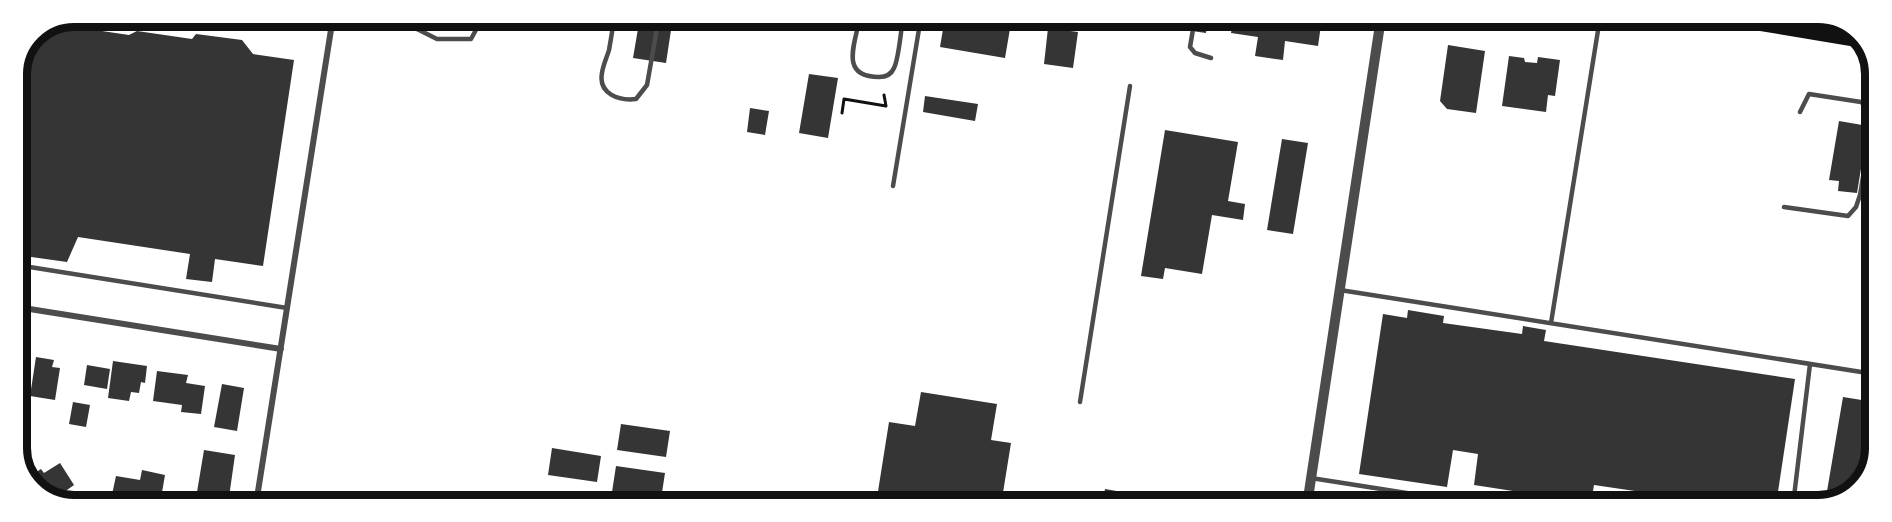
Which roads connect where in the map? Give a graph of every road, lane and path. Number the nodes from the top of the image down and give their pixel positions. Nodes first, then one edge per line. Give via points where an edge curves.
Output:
1 (331, 27) edge
2 (413, 27) edge
3 (478, 27) edge
4 (612, 27) edge
5 (657, 27) edge
6 (858, 27) edge
7 (901, 27) edge
8 (919, 27) edge
9 (1193, 27) edge
10 (1379, 27) edge
11 (1599, 27) edge
12 (1781, 27) edge
13 (1847, 37) edge
14 (1211, 58) dead end
15 (1130, 86) dead end
16 (884, 95) dead end
17 (1865, 105) edge
18 (1800, 112) dead end
19 (842, 113) dead end
20 (1865, 162) edge
21 (893, 186) dead end
22 (1784, 207) dead end
23 (27, 267) edge
24 (1339, 290) junction
25 (287, 308) junction
26 (27, 309) edge
27 (1551, 323) junction
28 (281, 349) junction
29 (1810, 364) junction
30 (1865, 373) edge
31 (1080, 402) dead end
32 (1311, 478) junction
33 (257, 495) edge
34 (1308, 495) edge
35 (1419, 495) edge
36 (1794, 495) edge

1 - 25 street
2 - 3 lane via 436,39 471,39
4 - 5 lane via 601,75 604,88 623,101 636,99 647,85
6 - 7 lane via 854,70 861,75 880,77 895,68
8 - 21 lane
9 - 14 lane via 1190,47
10 - 24 street
11 - 27 lane
12 - 13 main road
15 - 31 lane
16 - 19 path via 886,106 844,99
17 - 18 lane via 1809,94
20 - 22 lane via 1860,195 1848,216
23 - 25 lane
24 - 27 lane
24 - 32 street
25 - 28 street
26 - 28 street
27 - 29 lane
28 - 33 street
29 - 30 lane
29 - 36 lane
32 - 34 street
32 - 35 lane

